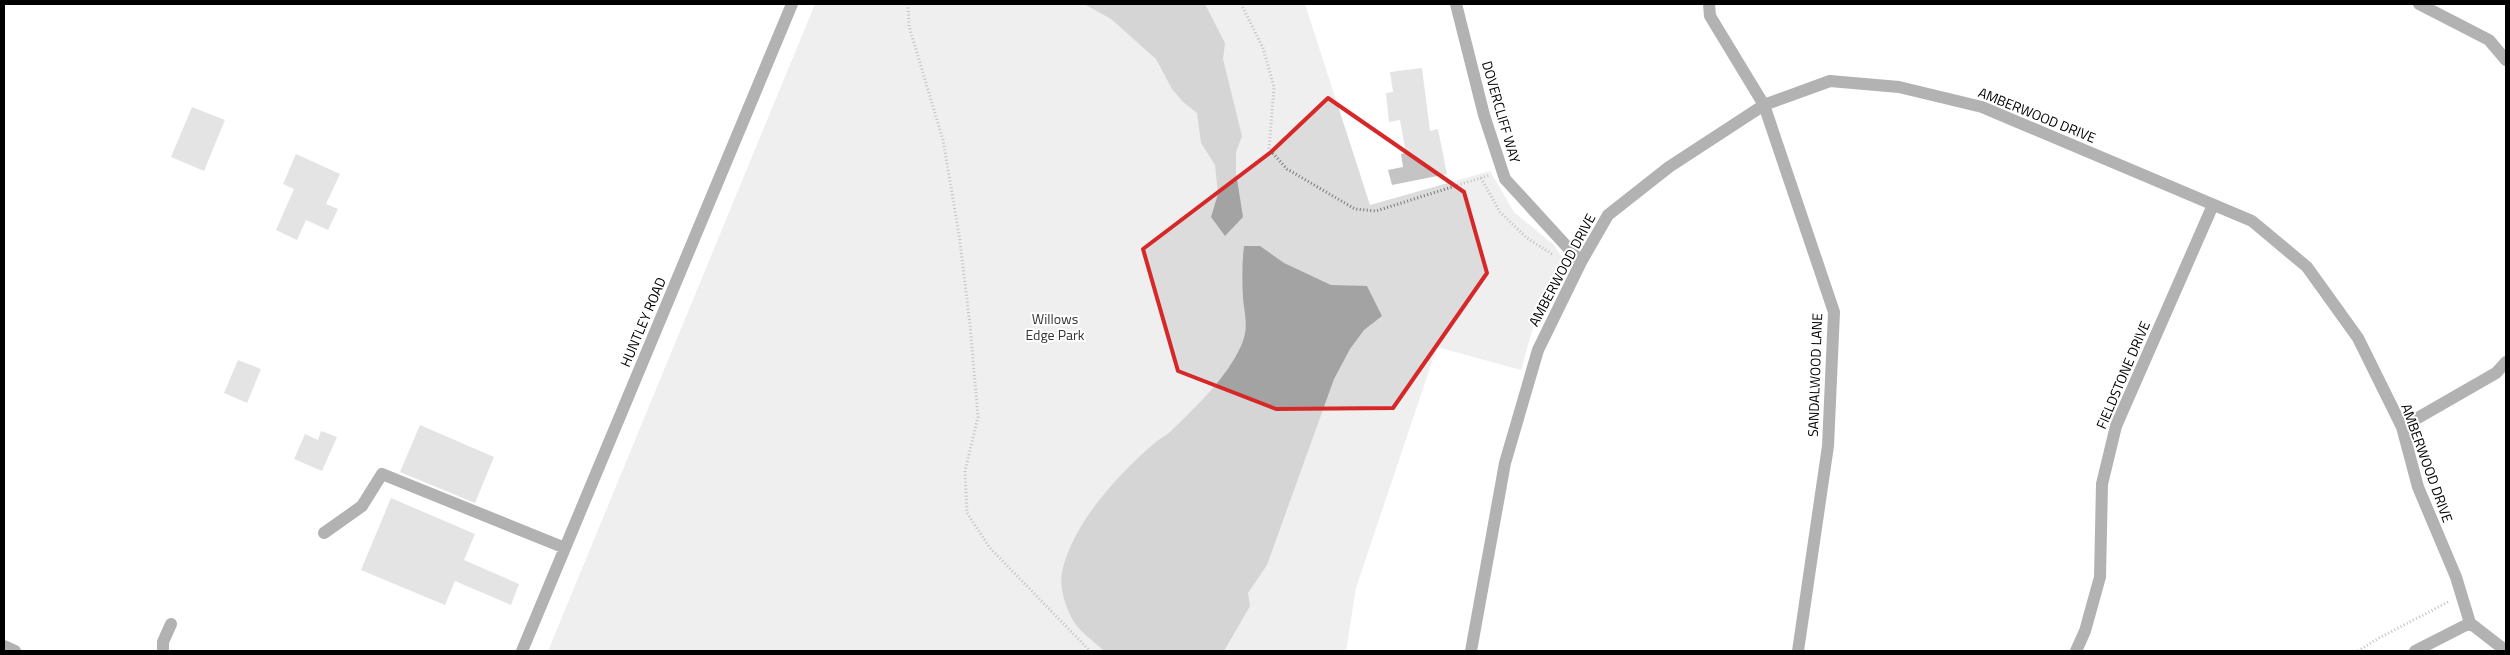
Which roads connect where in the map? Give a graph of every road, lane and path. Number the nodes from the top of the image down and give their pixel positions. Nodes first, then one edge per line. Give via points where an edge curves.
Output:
1 (792, 4) edge
2 (908, 4) edge
3 (1241, 4) edge
4 (1456, 4) edge
5 (1709, 4) edge
6 (2419, 4) edge
7 (2506, 60) edge
8 (1764, 105) junction
9 (1502, 170) junction
10 (1481, 178) junction
11 (2213, 205) junction
12 (1579, 266) junction
13 (2506, 362) edge
14 (2402, 427) junction
15 (324, 533) dead end
16 (565, 548) junction
17 (2461, 595) junction
18 (171, 624) dead end
19 (2470, 624) junction
20 (4, 646) edge
21 (15, 651) edge
22 (163, 651) edge
23 (522, 651) edge
24 (1090, 651) edge
25 (1471, 651) edge
26 (1798, 651) edge
27 (2076, 651) edge
28 (2358, 651) edge
29 (2415, 651) edge
30 (2506, 651) edge

1 - 16 street, HUNTLEY ROAD
2 - 24 path via 909,26 943,140 970,325 978,417 965,471 967,513 990,548
3 - 10 path via 1263,48 1274,87 1269,149 1287,169 1355,209 1376,210
4 - 9 street, DOVERCLIFF WAY
5 - 8 street, SANDALWOOD LANE via 1710,16
6 - 7 street via 2489,40
8 - 11 street, AMBERWOOD DRIVE via 1830,81 1899,87 1982,107
8 - 12 street, AMBERWOOD DRIVE via 1669,167 1608,215
8 - 26 street, SANDALWOOD LANE via 1834,312 1828,446
9 - 10 path
9 - 12 street, DOVERCLIFF WAY via 1505,179
10 - 12 path via 1500,212 1527,238
11 - 14 street, AMBERWOOD DRIVE via 2252,221 2306,268 2358,338
11 - 27 street, FIELDSTONE DRIVE via 2116,426 2102,484 2100,577
12 - 25 street, AMBERWOOD DRIVE via 1538,350 1508,454
13 - 14 street via 2496,373
14 - 17 street, AMBERWOOD DRIVE via 2418,487
15 - 16 street via 362,506 382,474
16 - 23 street, HUNTLEY ROAD
17 - 19 street, AMBERWOOD DRIVE
17 - 28 path
18 - 22 street via 163,642
19 - 29 street
19 - 30 street
20 - 21 street

